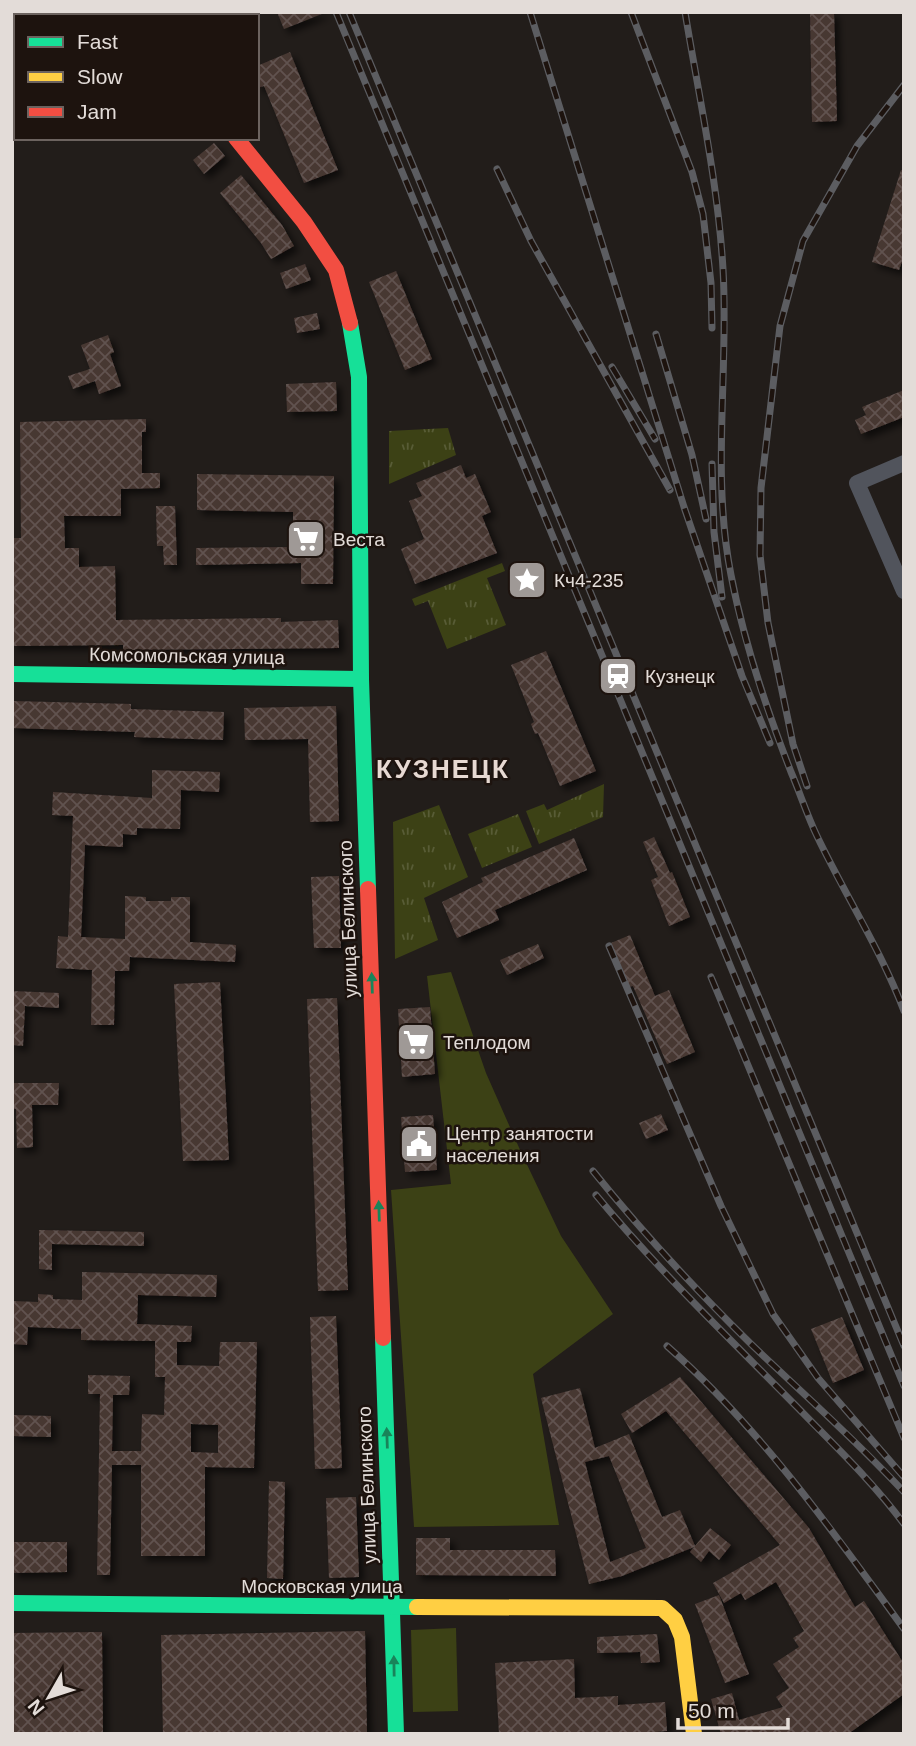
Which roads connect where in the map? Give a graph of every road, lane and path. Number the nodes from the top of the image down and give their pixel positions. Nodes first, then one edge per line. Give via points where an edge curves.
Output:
1 (238, 140) edge
2 (904, 463) edge
3 (904, 591) edge
4 (12, 674) edge
5 (361, 680) junction
6 (12, 1603) edge
7 (392, 1607) junction
8 (396, 1734) edge
9 (694, 1734) edge

1 - 5 street, улица Белинского via 326,251 344,298 359,377
2 - 3 street via 857,483
4 - 5 street, Комсомольская улица
7 -> 5 street, улица Белинского
6 - 7 street, Московская улица
8 -> 7 street, улица Белинского
7 - 9 street, Московская улица via 662,1608 679,1625

